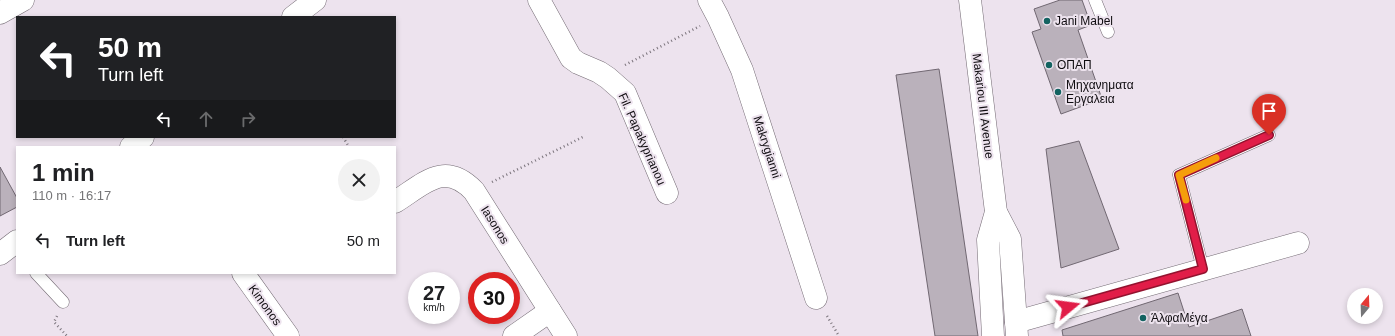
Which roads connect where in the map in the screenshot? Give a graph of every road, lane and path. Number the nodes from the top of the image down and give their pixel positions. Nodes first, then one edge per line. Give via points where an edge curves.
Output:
1 (23, 0) edge
2 (315, 0) edge
3 (539, 0) edge
4 (970, 0) edge
5 (1095, 0) edge
6 (713, 9) edge
7 (0, 14) edge
8 (294, 16) edge
9 (1108, 32) dead end
10 (605, 75) junction
11 (1269, 135) dead end
12 (585, 136) dead end
13 (142, 138) edge
14 (131, 146) edge
15 (474, 191) junction
16 (667, 193) dead end
17 (396, 201) edge
18 (996, 212) junction
19 (1298, 243) dead end
20 (1203, 269) junction
21 (37, 274) edge
22 (244, 274) edge
23 (816, 298) dead end
24 (63, 302) joint
25 (550, 311) junction
26 (1016, 329) edge
27 (281, 333) edge
28 (67, 336) edge
29 (514, 336) edge
30 (566, 336) edge
31 (993, 336) edge

1 - 7 street
2 - 8 street
3 - 10 street, Fil. Papakyprianou via 571,58
4 - 18 street, Makariou III Avenue
5 - 9 lane
6 - 10 path
6 - 23 street, Makrygianni via 742,70
10 - 16 street, Fil. Papakyprianou via 624,94
11 - 20 lane via 1179,175
12 - 15 path
13 - 14 street
15 - 17 street, Iasonos via 459,178 440,175
15 - 25 street, Iasonos
18 - 26 street, Makariou III Avenue via 1010,239
18 - 31 street, Makariou III Avenue via 988,240
19 - 20 street
20 - 26 street
21 - 24 lane
22 - 27 street, Kimonos
24 - 28 path via 54,322
25 - 29 street
25 - 30 street, Iasonos

